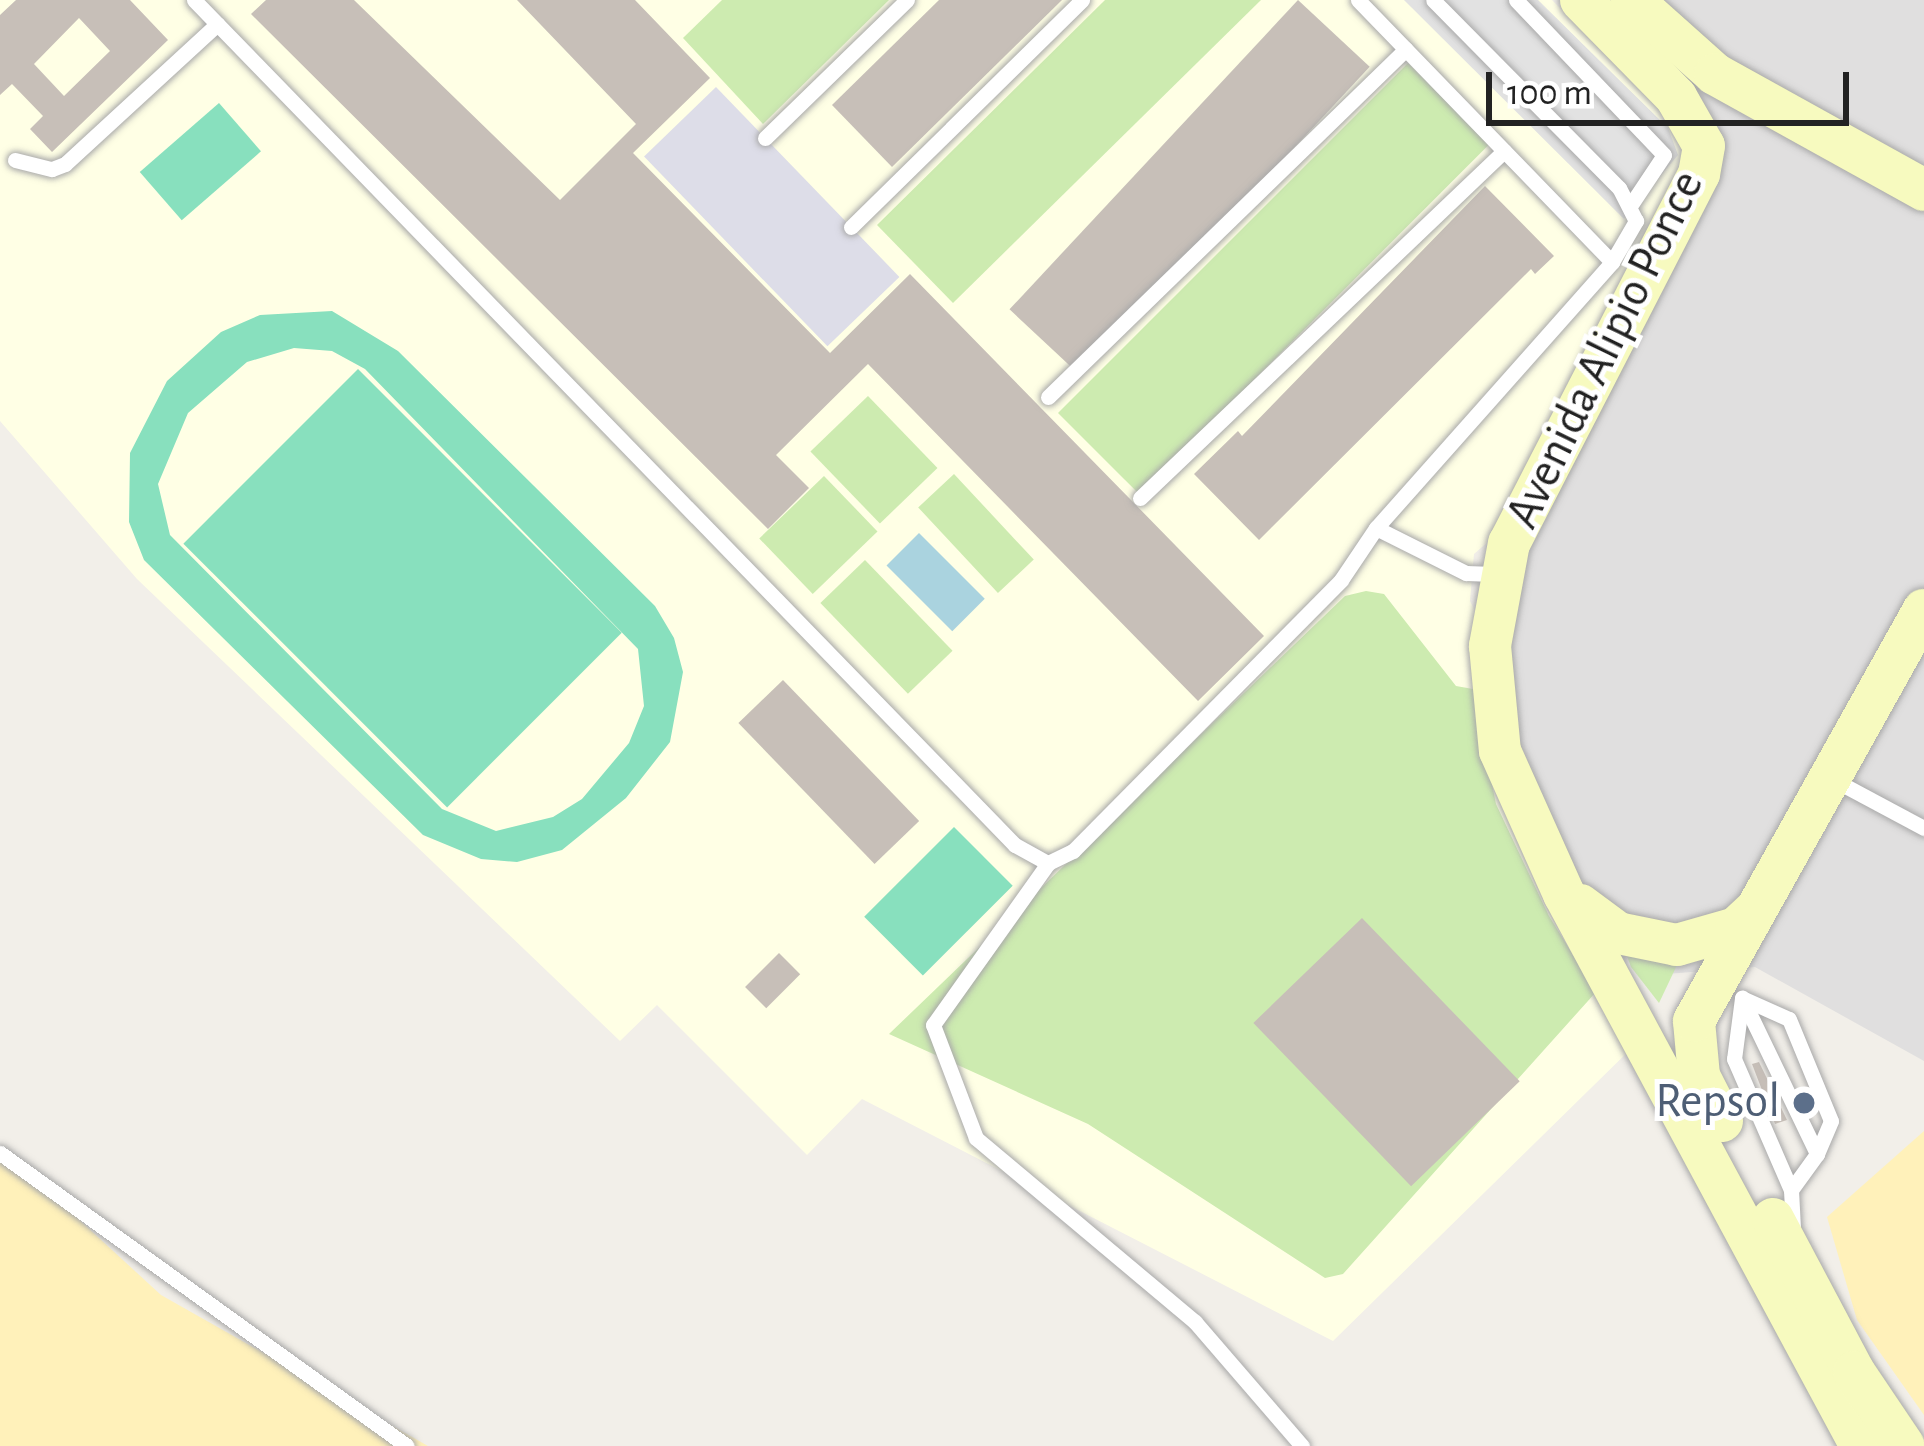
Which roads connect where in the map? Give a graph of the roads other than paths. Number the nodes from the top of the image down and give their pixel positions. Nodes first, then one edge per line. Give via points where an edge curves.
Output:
1 (194, 0) edge
2 (907, 0) edge
3 (1082, 0) edge
4 (1358, 0) edge
5 (1433, 0) edge
6 (1516, 0) edge
7 (1581, 0) edge
8 (1632, 0) edge
9 (217, 24) junction
10 (1406, 49) junction
11 (1771, 109) junction
12 (765, 139) dead end
13 (1504, 151) junction
14 (15, 160) dead end
15 (1700, 174) junction
16 (1924, 190) edge
17 (1632, 202) junction
18 (851, 227) dead end
19 (1612, 262) junction
20 (1048, 397) dead end
21 (1140, 498) dead end
22 (1376, 528) junction
23 (1502, 574) junction
24 (1924, 610) edge
25 (1832, 778) junction
26 (1924, 828) edge
27 (1048, 863) junction
28 (1564, 893) junction
29 (1763, 903) junction
30 (1733, 982) junction
31 (0, 1153) edge
32 (1817, 1154) junction
33 (1791, 1190) junction
34 (1782, 1269) junction
35 (407, 1446) edge
36 (1302, 1446) edge
37 (1861, 1446) edge
38 (1904, 1446) edge

1 - 9 lane
2 - 12 lane
3 - 18 lane
4 - 10 lane
5 - 17 lane
6 - 17 lane via 1664,155
7 - 15 main road, Avenida Alipio Ponce via 1686,111 1703,146
8 - 11 main road via 1715,74
9 - 14 lane via 65,164 52,169
9 - 27 lane via 1015,845
10 - 13 lane
10 - 20 lane
11 - 15 main road via 1735,114
11 - 16 main road
13 - 19 lane
13 - 21 lane
15 - 23 main road, Avenida Alipio Ponce via 1530,491
17 - 19 lane via 1632,235
19 - 22 lane
22 - 23 lane via 1466,573
22 - 27 lane via 1341,580 1072,851
23 - 28 main road, Avenida Alipio Ponce via 1490,646 1496,733 1517,799
24 - 25 main road, Avenida Alipio Ponce
25 - 26 lane
25 - 29 main road, Avenida Alipio Ponce
27 - 36 lane via 933,1025 958,1101 976,1138 1196,1322
28 - 29 main road via 1618,933 1677,945 1736,928
28 - 34 main road, Avenida Alipio Ponce
29 - 30 main road, Avenida Alipio Ponce
30 - 32 lane
30 - 32 lane via 1789,1019 1832,1121
30 - 33 lane via 1734,1059
30 - 34 main road, Avenida Alipio Ponce via 1694,1021 1699,1076
31 - 35 lane
32 - 33 lane
33 - 34 lane
34 - 37 main road, Avenida Alipio Ponce
34 - 38 main road, Avenida Alipio Ponce

